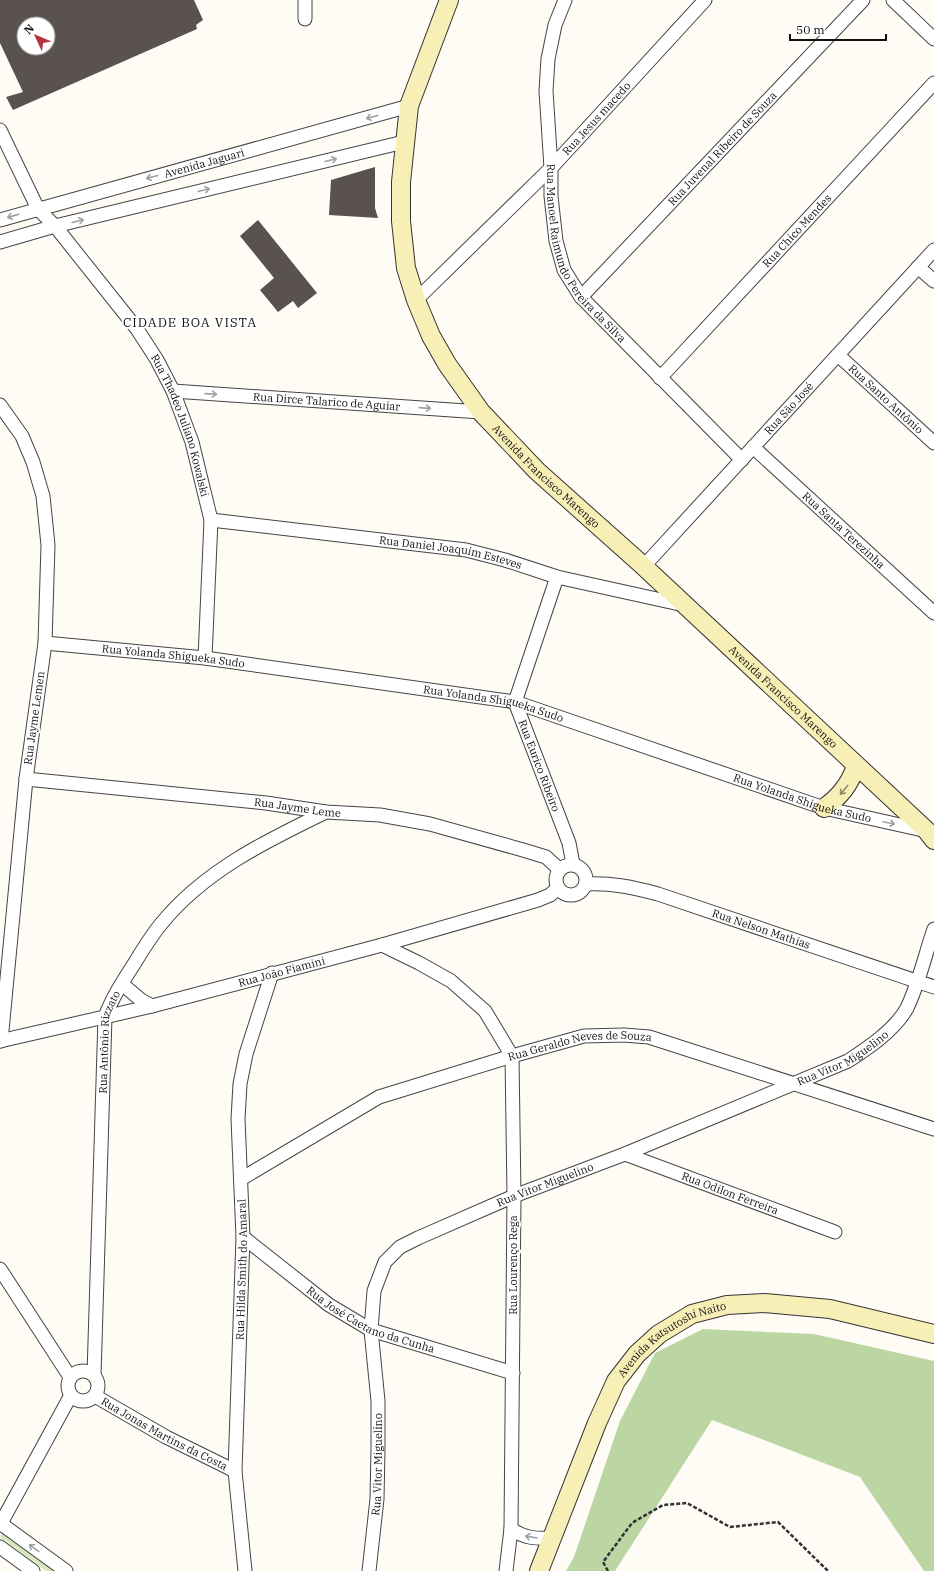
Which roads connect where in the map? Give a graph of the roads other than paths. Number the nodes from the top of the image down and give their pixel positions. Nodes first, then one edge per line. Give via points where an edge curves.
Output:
1 (306, 0) edge
2 (449, 0) edge
3 (565, 0) edge
4 (705, 0) edge
5 (863, 0) edge
6 (893, 0) edge
7 (305, 19) dead end
8 (934, 39) edge
9 (934, 83) edge
10 (409, 106) junction
11 (0, 130) edge
12 (404, 142) junction
13 (551, 168) junction
14 (38, 209) junction
15 (0, 220) edge
16 (55, 226) junction
17 (0, 242) edge
18 (934, 250) edge
19 (918, 267) junction
20 (934, 281) edge
21 (581, 297) junction
22 (416, 300) junction
23 (838, 355) junction
24 (660, 378) junction
25 (173, 391) junction
26 (0, 405) edge
27 (481, 412) junction
28 (934, 443) edge
29 (753, 447) junction
30 (742, 460) junction
31 (211, 520) junction
32 (644, 566) junction
33 (557, 577) junction
34 (686, 605) junction
35 (934, 613) edge
36 (45, 643) junction
37 (205, 658) junction
38 (515, 702) junction
39 (856, 766) junction
40 (26, 779) junction
41 (824, 808) junction
42 (326, 812) junction
43 (931, 835) edge
44 (573, 864) junction
45 (559, 869) junction
46 (586, 884) junction
47 (558, 888) junction
48 (934, 929) edge
49 (382, 945) junction
50 (272, 973) junction
51 (917, 980) junction
52 (122, 984) junction
53 (934, 987) edge
54 (152, 1006) junction
55 (104, 1017) junction
56 (0, 1041) edge
57 (512, 1056) junction
58 (793, 1083) junction
59 (934, 1129) edge
60 (625, 1154) junction
61 (241, 1179) junction
62 (514, 1196) junction
63 (835, 1232) dead end
64 (244, 1237) junction
65 (0, 1269) edge
66 (371, 1330) junction
67 (934, 1334) edge
68 (513, 1373) junction
69 (94, 1375) junction
70 (70, 1377) junction
71 (71, 1395) junction
72 (94, 1396) junction
73 (235, 1471) junction
74 (0, 1524) edge
75 (511, 1529) junction
76 (552, 1538) junction
77 (0, 1547) edge
78 (33, 1571) edge
79 (66, 1571) edge
80 (245, 1571) edge
81 (369, 1571) edge
82 (506, 1571) edge
83 (539, 1571) edge

1 - 7 street
2 - 10 main road, Avenida Francisco Marengo
3 - 13 street, Rua Manoel Raimundo Pereira da Silva via 555,25 548,59 546,91
4 - 13 street, Rua Jesus macedo
5 - 21 street, Rua Juvenal Ribeiro de Souza
6 - 8 street
9 - 24 street, Rua Chico Mendes
10 - 12 main road, Avenida Francisco Marengo
10 -> 14 street, Avenida Jaguari
11 - 14 street, Rua Thadeo Juliano Kowalski
16 -> 12 street
12 - 22 main road, Avenida Francisco Marengo via 401,222 406,268
13 - 21 street, Rua Manoel Raimundo Pereira da Silva via 556,241 564,270
13 - 22 street, Rua Jesus macedo
14 -> 15 street, Avenida Jaguari
14 - 16 street, Rua Thadeo Juliano Kowalski
16 - 17 street
16 - 25 street, Rua Thadeo Juliano Kowalski via 137,329
18 - 19 street, Rua São José
19 - 20 street
19 - 23 street, Rua São José
21 - 24 street, Rua Manoel Raimundo Pereira da Silva
22 - 27 main road, Avenida Francisco Marengo via 431,336 447,364
23 - 28 street, Rua Santo Antônio
23 - 29 street, Rua São José
24 - 30 street, Rua Manoel Raimundo Pereira da Silva
25 -> 27 street, Rua Dirce Talarico de Aguiar
25 - 31 street, Rua Thadeo Juliano Kowalski via 192,442
26 - 36 street, Rua Jayme Lemen via 22,436 43,496 48,545
27 - 32 main road, Avenida Francisco Marengo via 537,471
29 - 30 street, Rua São José
29 - 35 street, Rua Santa Terezinha
30 - 32 street, Rua São José
31 - 33 street, Rua Daniel Joaquim Esteves via 466,550
31 - 37 street, Rua Thadeo Juliano Kowalski
32 - 34 main road, Avenida Francisco Marengo
33 - 34 street, Rua Daniel Joaquim Esteves
33 - 38 street
34 - 39 main road, Avenida Francisco Marengo
36 - 37 street, Rua Yolanda Shigueka Sudo
36 - 40 street, Rua Jayme Lemen
37 - 38 street, Rua Yolanda Shigueka Sudo
38 - 41 street, Rua Yolanda Shigueka Sudo
38 - 44 street, Rua Eurico Ribeiro via 569,843
39 -> 41 main road via 847,787
39 - 43 main road, Avenida Francisco Marengo
40 - 42 street, Rua Jayme Leme via 266,803
40 - 56 street, Rua Jayme Lemen
41 -> 43 street, Rua Yolanda Shigueka Sudo
42 - 45 street, Rua Jayme Leme via 380,815 430,824 546,857
42 - 52 street, Rua Antônio Rizzato via 229,863 186,897 161,924
44 - 45 street
44 - 46 street via 582,869
45 - 47 street via 555,878
46 - 47 street via 576,895 565,894
46 - 51 street, Rua Nelson Mathias via 607,883 658,894
47 - 49 street, Rua João Fiamini via 538,900
48 - 51 street, Rua Vitor Miguelino
49 - 50 street, Rua João Fiamini
49 - 57 street via 451,981 485,1011
50 - 54 street, Rua João Fiamini
50 - 61 street, Rua Hilda Smith do Amaral via 246,1054 240,1084 238,1119
51 - 53 street, Rua Nelson Mathias
51 - 58 street, Rua Vitor Miguelino via 906,1009 890,1029 870,1046 848,1061
52 - 54 street
52 - 55 street, Rua Antônio Rizzato
54 - 55 street, Rua João Fiamini
55 - 56 street, Rua João Fiamini
55 - 69 street, Rua Antônio Rizzato
57 - 58 street, Rua Geraldo Neves de Souza via 584,1036 649,1036
57 - 61 street, Rua Geraldo Neves de Souza via 379,1097
57 - 62 street, Rua Lourenço Rega
58 - 59 street, Rua Geraldo Neves de Souza
58 - 60 street, Rua Vitor Miguelino
60 - 62 street, Rua Vitor Miguelino
60 - 63 street, Rua Odilon Ferreira
61 - 64 street, Rua Hilda Smith do Amaral
62 - 66 street, Rua Vitor Miguelino via 400,1247 384,1262 380,1272 374,1291
62 - 68 street, Rua Lourenço Rega
64 - 66 street, Rua José Caetano da Cunha via 330,1305
64 - 73 street, Rua Hilda Smith do Amaral
65 - 70 street
66 - 68 street, Rua José Caetano da Cunha
66 - 81 street, Rua Vitor Miguelino via 378,1401 378,1449 377,1499
67 - 76 main road, Avenida Katsutoshi Naito via 830,1309 765,1303 727,1305 692,1314 659,1334 637,1354 616,1381
68 - 75 street, Rua Lourenço Rega
69 - 70 street via 82,1370
69 - 72 street via 98,1388
70 - 71 street via 68,1385
71 - 72 street via 81,1401
71 - 74 street
72 - 73 street, Rua Jonas Martins da Costa via 166,1437
73 - 80 street, Rua Hilda Smith do Amaral
79 -> 74 street
76 -> 75 street via 526,1537
75 - 82 street, Rua Lourenço Rega
76 - 83 main road, Avenida Katsutoshi Naito
77 - 78 street

